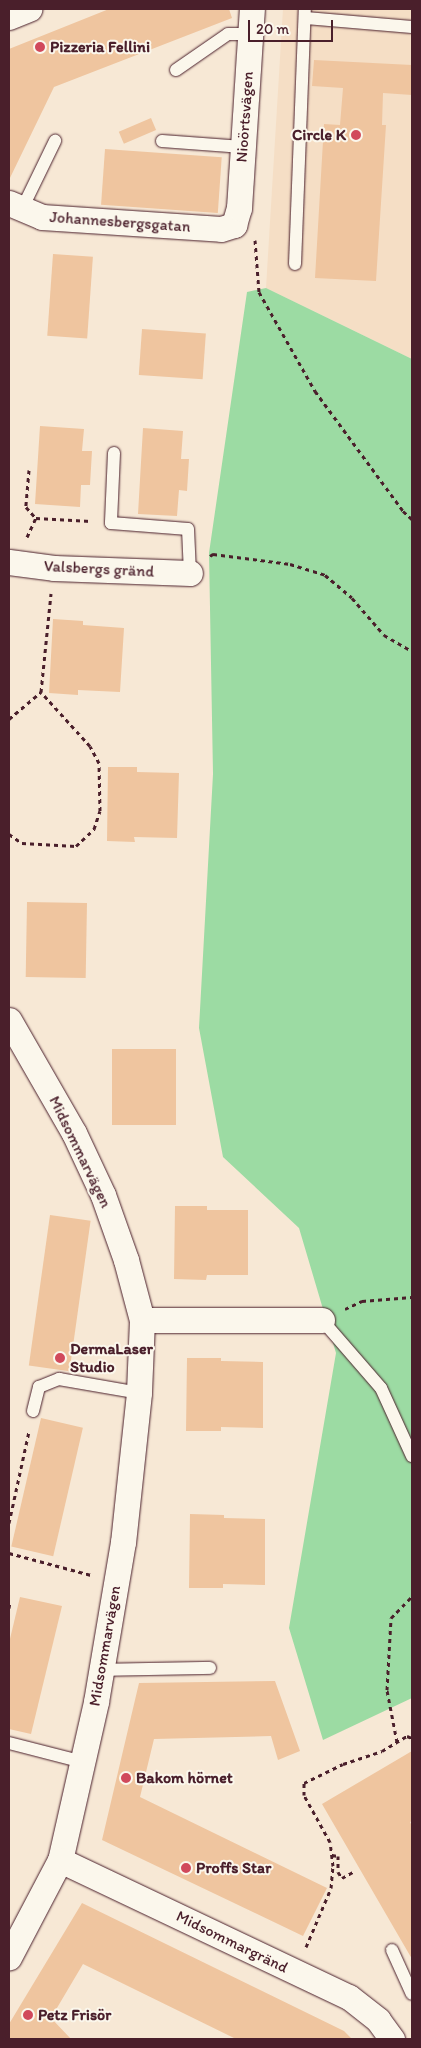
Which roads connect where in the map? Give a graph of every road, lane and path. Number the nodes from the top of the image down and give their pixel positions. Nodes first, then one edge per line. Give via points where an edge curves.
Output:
1 (29, 9) edge
2 (252, 9) edge
3 (306, 13) edge
4 (9, 17) edge
5 (412, 27) edge
6 (250, 34) junction
7 (176, 70) dead end
8 (55, 141) dead end
9 (162, 141) dead end
10 (243, 147) junction
11 (16, 206) edge
12 (234, 225) joint
13 (295, 264) dead end
14 (259, 292) dead end
15 (114, 453) dead end
16 (29, 470) dead end
17 (36, 518) junction
18 (412, 520) edge
19 (111, 523) junction
20 (28, 536) dead end
21 (9, 562) edge
22 (190, 573) junction
23 (49, 619) dead end
24 (412, 652) edge
25 (41, 692) junction
26 (9, 719) edge
27 (9, 834) edge
28 (9, 1020) edge
29 (412, 1297) edge
30 (142, 1320) junction
31 (322, 1320) junction
32 (139, 1393) junction
33 (33, 1411) joint
34 (412, 1456) edge
35 (9, 1523) edge
36 (9, 1553) edge
37 (116, 1582) junction
38 (412, 1596) edge
39 (10, 1600) dead end
40 (9, 1608) edge
41 (210, 1668) dead end
42 (101, 1670) junction
43 (412, 1738) edge
44 (397, 1742) junction
45 (9, 1743) edge
46 (83, 1762) junction
47 (332, 1855) junction
48 (60, 1860) junction
49 (353, 1872) dead end
50 (309, 1941) dead end
51 (392, 1950) dead end
52 (9, 1957) edge
53 (412, 1994) edge
54 (392, 2039) edge

1 - 4 street
2 - 6 street, Nioörtsvägen
3 - 5 lane
3 - 13 lane
6 - 7 lane via 228,34
6 - 10 street, Nioörtsvägen
8 - 11 lane
9 - 10 lane
10 - 12 street, Nioörtsvägen via 239,208
11 - 12 street, Johannesbergsgatan via 42,217 221,229
14 - 18 path via 315,391
15 - 19 lane
16 - 17 path via 26,507
17 - 19 path
17 - 20 path
19 - 22 lane via 188,529
21 - 22 street, Valsbergs gränd via 54,568
22 - 24 path via 213,554 290,564 325,575 352,598 384,635
23 - 25 path
25 - 26 path
25 - 27 path via 95,755 99,764 100,811 94,829 76,846 22,843
28 - 30 street, Midsommarvägen via 74,1133 104,1195
29 - 31 path via 362,1301
30 - 31 street
30 - 32 street, Midsommarvägen
31 - 34 lane via 381,1388
32 - 33 lane via 59,1380 39,1386
32 - 37 street, Midsommarvägen
33 - 35 path
36 - 37 path
37 - 42 street, Midsommarvägen
38 - 44 path via 391,1618 388,1690
39 - 40 path
41 - 42 lane
42 - 46 street, Midsommarvägen
43 - 44 path via 407,1736
44 - 47 path via 304,1783 304,1795 330,1842
45 - 46 lane
46 - 48 street, Midsommarvägen
47 - 49 path via 338,1856 338,1872 342,1878
47 - 50 path via 331,1888
48 - 52 street, Midsommarvägen
48 - 54 street, Midsommargränd via 349,1997 378,2020
51 - 53 lane

